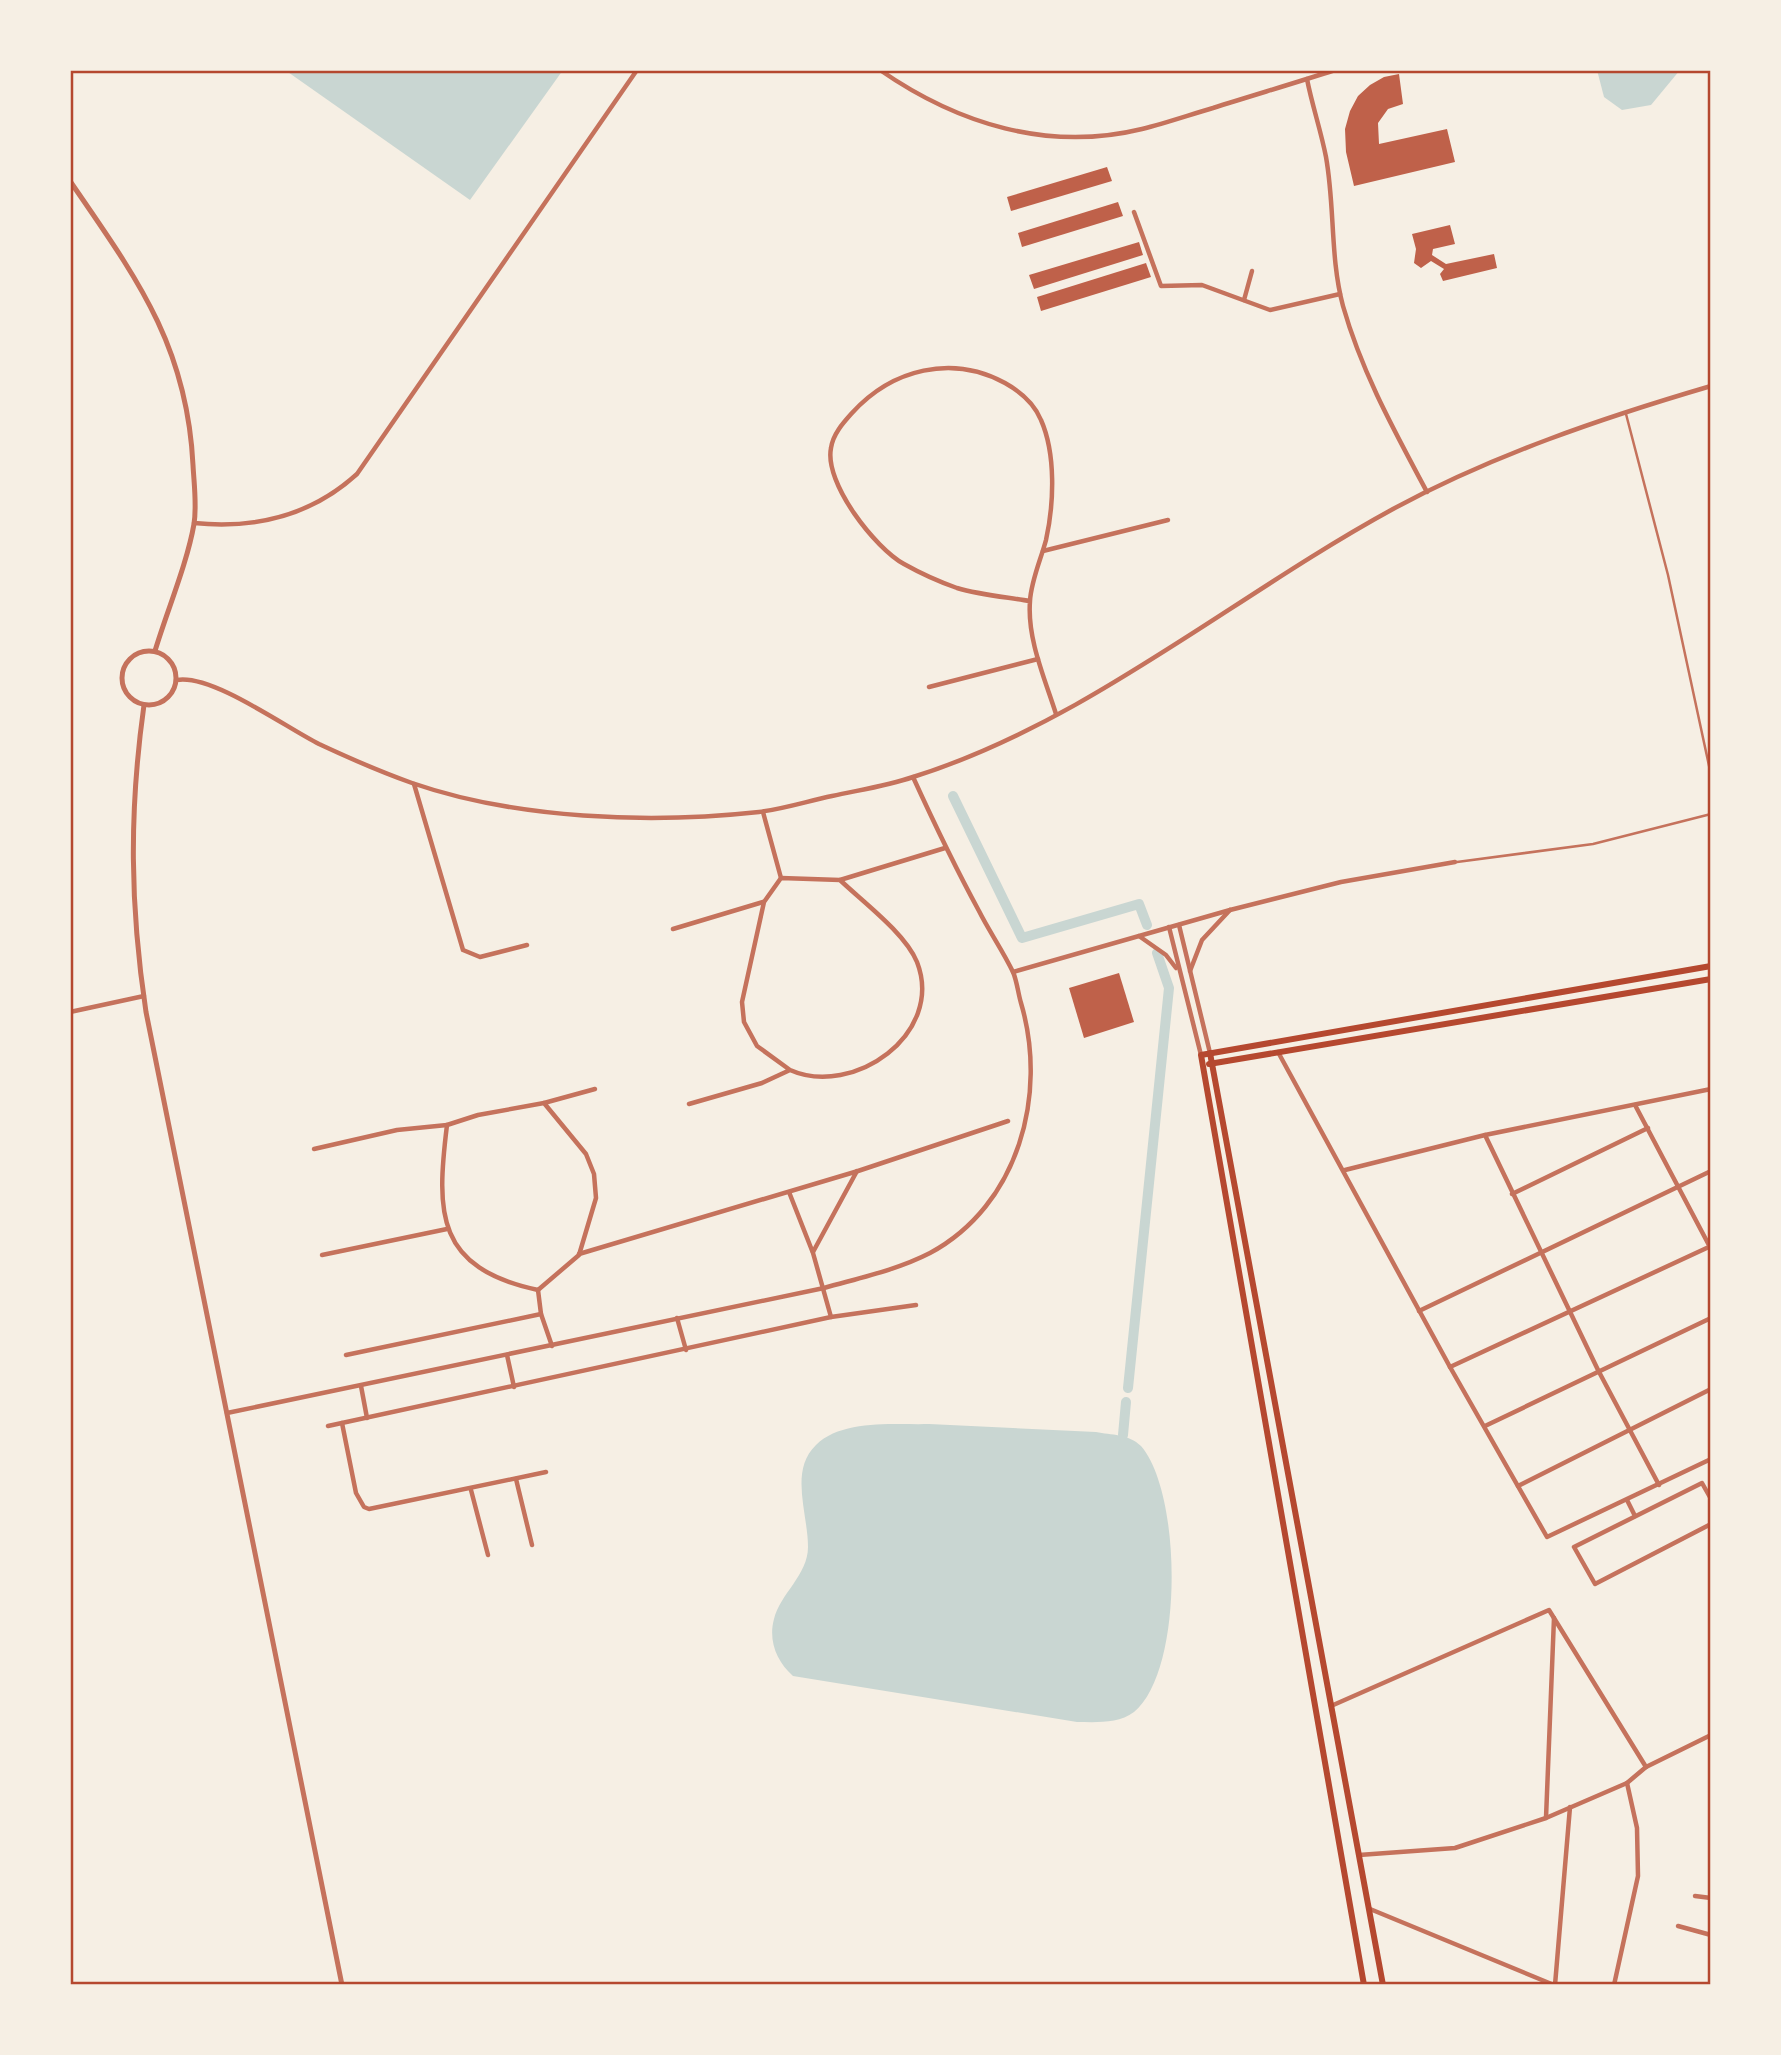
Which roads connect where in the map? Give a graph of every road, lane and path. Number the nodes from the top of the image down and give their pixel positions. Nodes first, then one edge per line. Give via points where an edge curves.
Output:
1 (636, 70) edge
2 (880, 70) edge
3 (1114, 70) edge
4 (1135, 70) edge
5 (1335, 70) edge
6 (1307, 79) junction
7 (70, 181) edge
8 (1134, 212) dead end
9 (1252, 271) dead end
10 (1340, 294) junction
11 (1244, 300) junction
12 (1711, 386) edge
13 (1625, 411) junction
14 (1427, 492) junction
15 (1168, 520) dead end
16 (194, 523) junction
17 (1043, 551) junction
18 (1030, 601) junction
19 (155, 652) junction
20 (1038, 659) junction
21 (177, 680) junction
22 (929, 687) dead end
23 (144, 705) junction
24 (1056, 714) junction
25 (1711, 775) edge
26 (913, 778) junction
27 (414, 784) junction
28 (763, 811) junction
29 (1711, 814) edge
30 (945, 848) junction
31 (1455, 862) joint
32 (781, 878) junction
33 (841, 880) junction
34 (764, 902) junction
35 (1230, 910) junction
36 (1179, 924) junction
37 (1169, 927) junction
38 (673, 929) dead end
39 (1139, 936) junction
40 (527, 945) dead end
41 (1711, 966) edge
42 (1013, 972) junction
43 (1189, 972) junction
44 (1180, 975) junction
45 (1711, 979) edge
46 (144, 996) junction
47 (70, 1012) edge
48 (1278, 1052) junction
49 (1210, 1053) junction
50 (1201, 1055) junction
51 (1212, 1063) junction
52 (1203, 1064) junction
53 (790, 1070) junction
54 (595, 1089) dead end
55 (1711, 1089) edge
56 (544, 1104) junction
57 (689, 1104) dead end
58 (1635, 1105) junction
59 (1008, 1121) dead end
60 (447, 1125) junction
61 (1648, 1129) junction
62 (1485, 1135) junction
63 (314, 1149) dead end
64 (1345, 1170) junction
65 (858, 1171) junction
66 (1711, 1171) edge
67 (1678, 1187) junction
68 (789, 1192) junction
69 (1512, 1194) junction
70 (447, 1230) junction
71 (1711, 1247) edge
72 (813, 1253) junction
73 (1541, 1254) junction
74 (322, 1255) dead end
75 (579, 1255) junction
76 (824, 1288) junction
77 (538, 1290) junction
78 (916, 1305) dead end
79 (1419, 1311) junction
80 (1570, 1312) junction
81 (541, 1314) junction
82 (831, 1317) junction
83 (677, 1318) junction
84 (1711, 1318) edge
85 (552, 1346) junction
86 (686, 1350) junction
87 (346, 1355) dead end
88 (507, 1355) junction
89 (1450, 1367) junction
90 (1598, 1370) junction
91 (360, 1386) junction
92 (514, 1387) junction
93 (1711, 1390) edge
94 (227, 1413) junction
95 (367, 1418) junction
96 (342, 1423) junction
97 (328, 1426) dead end
98 (1485, 1426) junction
99 (1630, 1428) junction
100 (1711, 1459) edge
101 (546, 1472) dead end
102 (516, 1479) junction
103 (1518, 1486) junction
104 (1659, 1486) junction
105 (471, 1490) junction
106 (1711, 1499) edge
107 (1627, 1500) junction
108 (1635, 1516) junction
109 (1711, 1524) edge
110 (532, 1545) dead end
111 (488, 1555) dead end
112 (1308, 1574) junction
113 (1293, 1575) junction
114 (1554, 1617) junction
115 (1331, 1706) junction
116 (1711, 1735) edge
117 (1646, 1767) junction
118 (1627, 1783) junction
119 (1570, 1807) junction
120 (1546, 1818) junction
121 (1359, 1855) junction
122 (1695, 1896) dead end
123 (1711, 1898) edge
124 (1370, 1909) junction
125 (1678, 1926) dead end
126 (1711, 1935) edge
127 (342, 1985) edge
128 (1364, 1985) edge
129 (1383, 1985) edge
130 (1555, 1985) edge
131 (1615, 1985) edge

1 - 16 street via 375,450 338,491 289,515 229,527
2 - 6 street via 977,121 1015,133 1055,138 1142,129
3 - 4 street
5 - 6 street
6 - 10 street via 1326,159
7 - 16 street via 132,272 174,355 191,432
8 - 11 street via 1161,286 1202,285
9 - 11 street
10 - 11 street via 1270,310
10 - 14 street via 1364,368
12 - 13 street
13 - 14 street
13 - 25 lane via 1668,575
14 - 24 street via 1341,538
15 - 17 street
16 - 19 street
17 - 18 street
17 - 18 street via 1050,492 1048,440 1032,403 1016,389 968,368 921,370 877,390 839,427 830,449 842,499 902,563 958,588
18 - 20 street
19 - 21 street via 169,659
19 - 23 street via 139,653 123,671 126,693
20 - 22 street
20 - 24 street
21 - 23 street via 170,697 153,706
21 - 27 street via 215,687 320,744
23 - 46 street via 131,876
24 - 26 street
26 - 28 street
26 - 30 street
27 - 28 street via 490,802 572,814 685,818
27 - 40 street via 463,950 480,957
28 - 32 street
29 - 31 lane via 1593,844
30 - 33 street
30 - 42 street
31 - 35 street via 1341,882
32 - 33 street
32 - 34 street
33 - 53 street via 909,948 918,964 922,986 918,1017 911,1032 869,1067 805,1077
34 - 38 street
34 - 53 street via 742,1002 744,1022 757,1046
35 - 36 street
35 - 43 street via 1202,940
36 - 37 street
36 - 43 street
37 - 39 street
37 - 44 street
39 - 42 street
39 - 44 street via 1167,955
41 - 49 main road
42 - 76 street via 1031,1042 1031,1094 1021,1139 1003,1181 973,1217 931,1252 901,1266
43 - 49 street
44 - 50 street
45 - 48 main road
46 - 47 street
46 - 94 street
48 - 51 main road
48 - 64 street
49 - 50 main road
49 - 51 main road
50 - 52 main road
51 - 52 main road
51 - 112 main road
52 - 113 main road
53 - 57 street
54 - 56 street
55 - 58 street
56 - 60 street
56 - 75 street via 586,1154 594,1174 596,1198
58 - 61 street
58 - 62 street
59 - 65 street
60 - 63 street via 397,1130
60 - 70 street via 440,1192
61 - 67 street
61 - 69 street
62 - 64 street
62 - 69 street
64 - 79 street
65 - 68 street
65 - 72 street
66 - 67 street
67 - 71 street
67 - 73 street
68 - 72 street
68 - 75 street
69 - 73 street
70 - 74 street
70 - 77 street via 459,1250 484,1271
71 - 80 street
72 - 76 street
73 - 79 street
73 - 80 street
75 - 77 street
76 - 82 street
76 - 83 street
77 - 81 street
78 - 82 street
79 - 89 street
80 - 89 street
80 - 90 street
81 - 85 street
81 - 87 street
82 - 86 street
83 - 85 street
83 - 86 street
84 - 90 street
85 - 88 street
86 - 92 street
88 - 91 street
88 - 92 street
89 - 98 street
90 - 98 street
90 - 99 street
91 - 94 street
91 - 95 street
92 - 95 street
93 - 99 street
94 - 127 street
95 - 96 street
96 - 97 street
96 - 105 street via 356,1493 364,1507 377,1509
98 - 103 street
99 - 103 street
99 - 104 street
100 - 104 street
101 - 102 street
102 - 105 street
102 - 110 street
103 - 107 street via 1547,1537
104 - 107 street
105 - 111 street
106 - 108 street via 1702,1482
107 - 108 street
108 - 109 street via 1574,1547 1595,1584
112 - 113 main road
112 - 115 main road
113 - 128 main road
114 - 115 street via 1549,1610
114 - 117 street
114 - 120 street
115 - 121 main road
116 - 117 street
117 - 118 street
118 - 119 street
118 - 131 street via 1636,1828 1638,1876
119 - 120 street
119 - 130 street
120 - 121 street via 1455,1848
121 - 124 main road
122 - 123 street
124 - 129 main road
124 - 130 street
125 - 126 street

